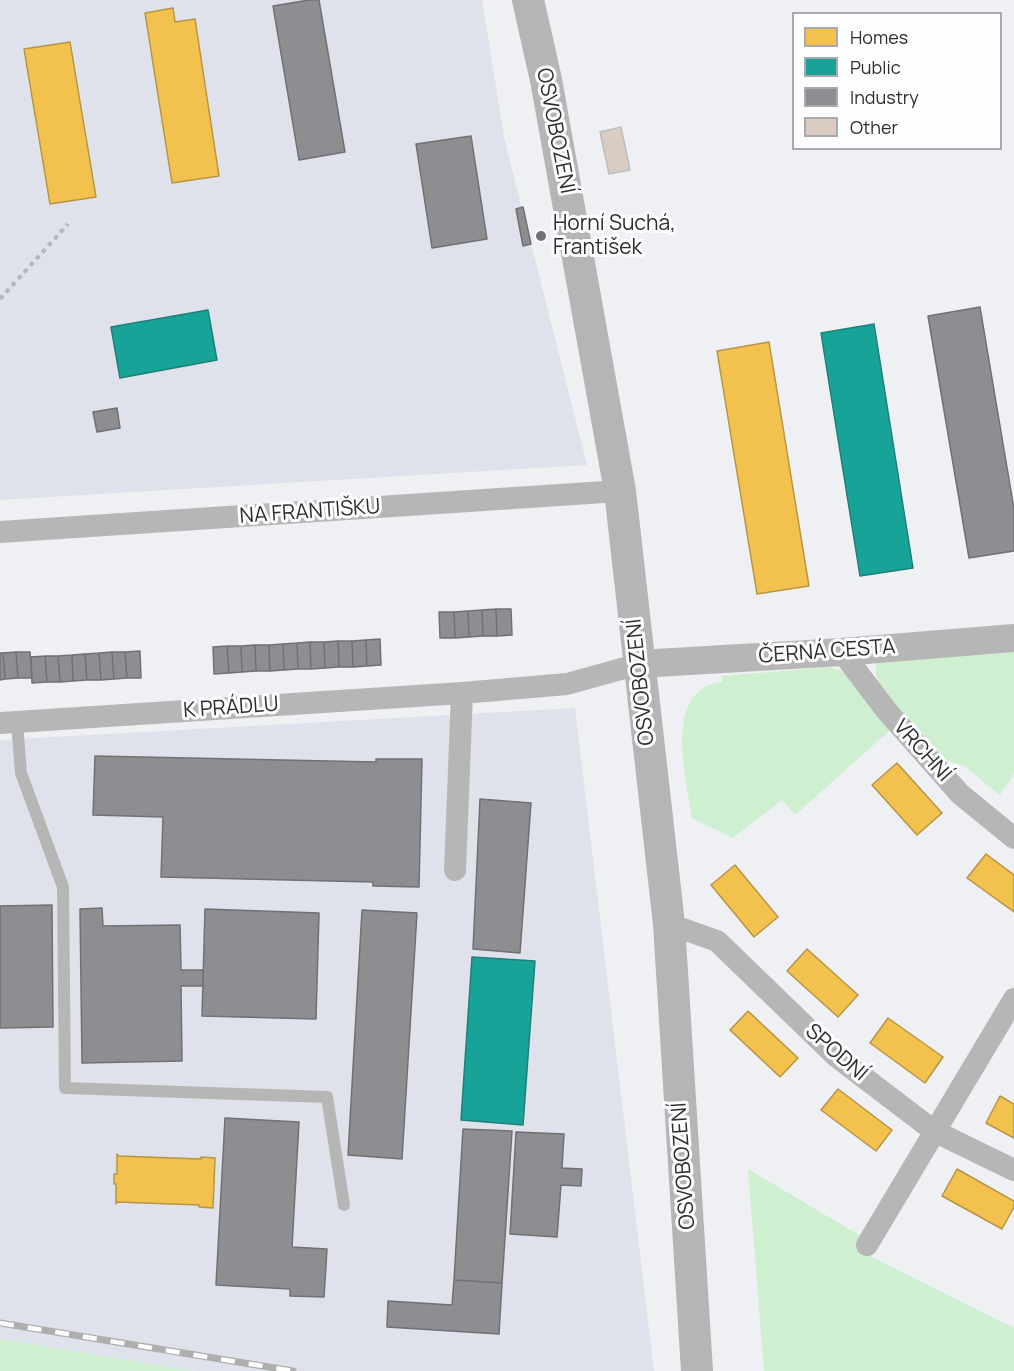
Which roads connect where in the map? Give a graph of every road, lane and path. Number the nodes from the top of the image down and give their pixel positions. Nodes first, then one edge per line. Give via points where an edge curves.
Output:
1 (528, 0) edge
2 (68, 224) dead end
3 (0, 299) edge
4 (620, 491) junction
5 (0, 532) edge
6 (1014, 638) edge
7 (842, 652) junction
8 (639, 664) junction
9 (462, 693) junction
10 (8, 722) edge
11 (1014, 838) edge
12 (455, 870) dead end
13 (669, 924) junction
14 (1014, 999) edge
15 (934, 1131) junction
16 (1014, 1170) edge
17 (344, 1205) dead end
18 (867, 1245) dead end
19 (697, 1371) edge

1 - 4 main road, OSVOBOZENÍ
2 - 3 path
4 - 5 street, NA FRANTIŠKU
4 - 8 main road, OSVOBOZENÍ
6 - 7 street, ČERNÁ CESTA
7 - 8 street, ČERNÁ CESTA
7 - 11 street, VRCHNÍ via 886,710 960,794
8 - 9 street, K PRÁDLU via 567,684
8 - 13 main road, OSVOBOZENÍ
9 - 10 street, K PRÁDLU
9 - 12 street
10 - 17 lane via 21,773 63,887 65,1088 327,1097
13 - 15 street, SPODNÍ via 717,941 837,1057
13 - 19 main road, OSVOBOZENÍ
14 - 15 street
15 - 16 street, SPODNÍ
15 - 18 street

